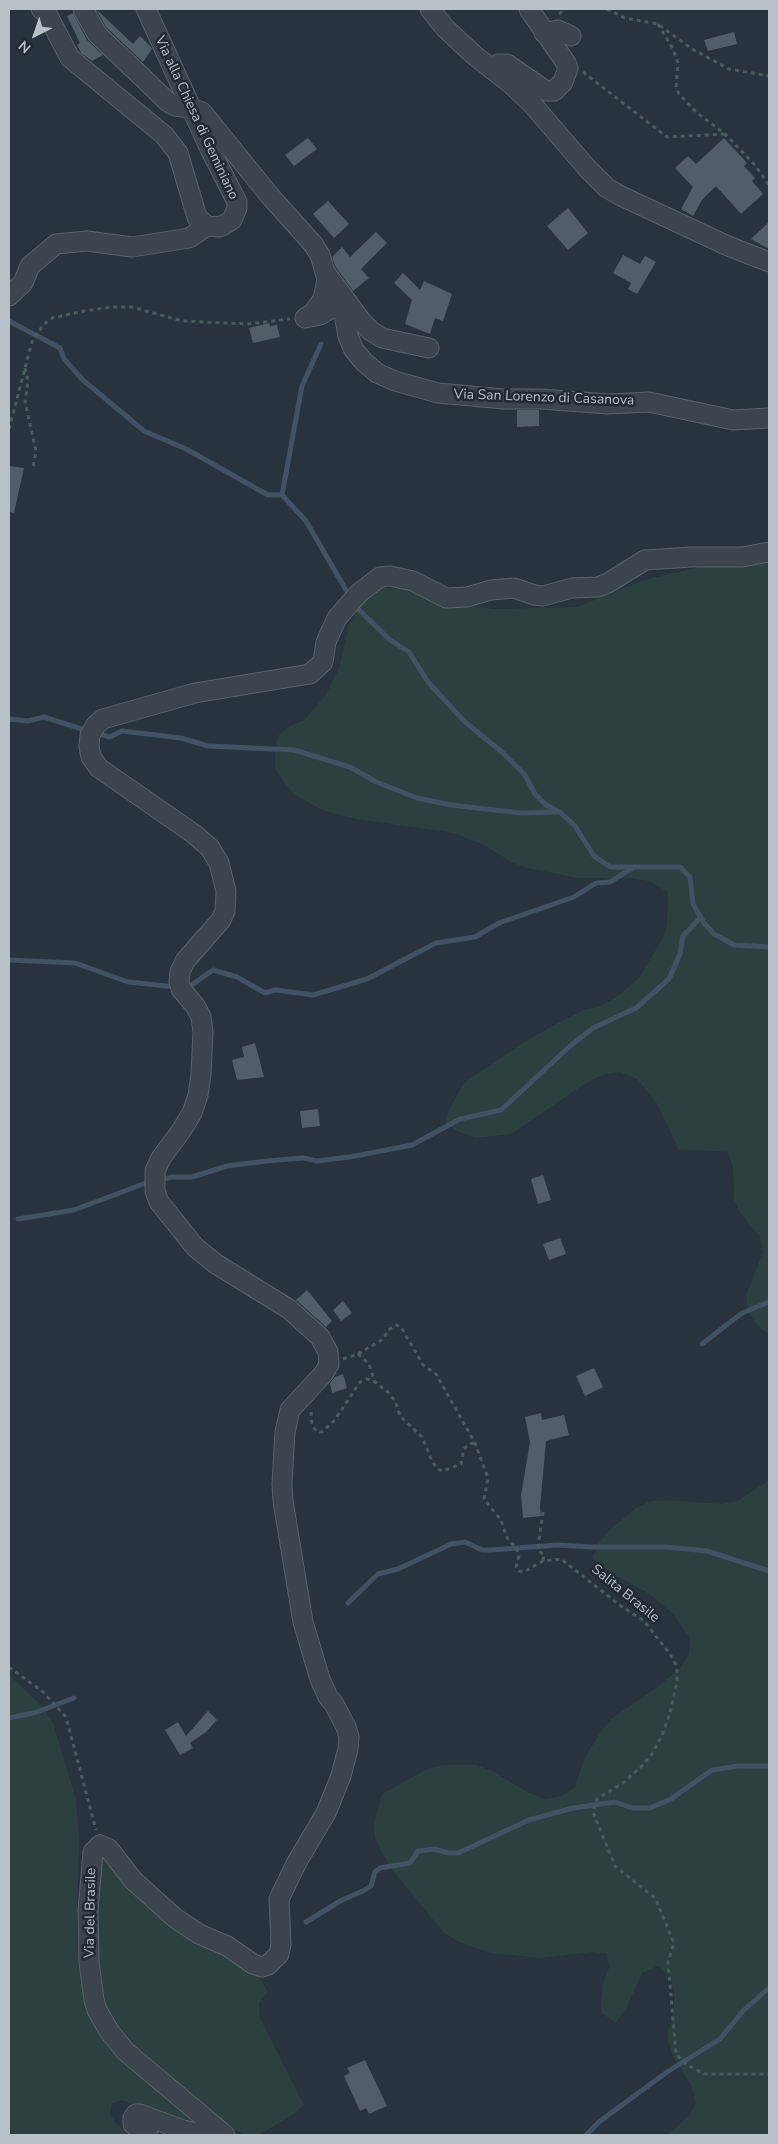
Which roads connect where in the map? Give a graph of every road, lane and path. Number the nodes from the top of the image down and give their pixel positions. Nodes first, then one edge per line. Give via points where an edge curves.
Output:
1 (41, 9) edge
2 (83, 9) edge
3 (146, 9) edge
4 (430, 9) edge
5 (529, 9) edge
6 (607, 9) edge
7 (658, 24) junction
8 (544, 33) junction
9 (571, 36) dead end
10 (568, 68) junction
11 (491, 69) junction
12 (769, 76) edge
13 (191, 108) junction
14 (724, 134) junction
15 (769, 185) edge
16 (207, 226) junction
17 (769, 262) edge
18 (326, 273) junction
19 (9, 296) edge
20 (306, 318) junction
21 (429, 348) dead end
22 (25, 368) junction
23 (769, 418) edge
24 (9, 429) edge
25 (33, 467) dead end
26 (769, 552) edge
27 (358, 1354) junction
28 (328, 1364) junction
29 (375, 1382) junction
30 (311, 1387) junction
31 (475, 1443) junction
32 (543, 1512) dead end
33 (543, 1561) junction
34 (9, 1667) edge
35 (100, 1845) junction
36 (769, 2074) edge
37 (148, 2135) edge
38 (205, 2135) edge
39 (225, 2135) edge

1 - 16 street via 47,14 70,58 164,135 178,153 195,210
2 - 13 street via 96,34 168,102
3 - 13 street, Via alla Chiesa di Geminiano
4 - 11 street via 445,28
5 - 8 street
6 - 7 path via 625,18
7 - 12 path via 692,49 729,69
7 - 14 path via 678,62 676,87 680,94
8 - 9 street via 558,30
8 - 10 street via 564,57
10 - 11 street via 554,91 546,91 507,64 498,64
10 - 14 path via 577,68 667,137
11 - 17 street via 532,104 607,188
13 - 16 street, Via alla Chiesa di Geminiano via 236,202 235,215 226,225
13 - 18 street via 202,112 313,244
14 - 15 path via 755,165
16 - 19 street via 189,238 132,247 87,240 56,244 30,266 23,283
18 - 20 street via 323,299
18 - 21 street via 371,331 382,338
20 - 22 path via 229,324 182,321 132,307 84,311 52,318 43,325 32,342
20 - 23 street, Via San Lorenzo di Casanova via 320,315 335,306 343,309 348,336 364,362 395,382 438,393 608,404 649,402 733,420
22 - 24 path
22 - 25 path via 28,381 25,402 36,451
26 - 28 street via 742,557 644,560 598,587 572,588 543,596 514,588 446,598 413,581 380,577 359,593 337,618 326,642 323,662 310,674 195,693 103,719 90,734 89,746 99,768 210,848 219,864 226,891 225,911 220,920 185,961 180,972 181,989 201,1017 201,1074 192,1113 155,1171 155,1191 159,1202 195,1246 216,1264 268,1294 306,1324 326,1346
27 - 28 path
27 - 29 path via 369,1364
27 - 31 path via 384,1338 388,1330 396,1325 401,1327 423,1365 436,1374
28 - 30 street
29 - 30 path via 367,1379 360,1382 330,1426 322,1432 314,1429 310,1420 313,1405
29 - 31 path via 388,1392 400,1416 422,1437 438,1469 443,1471 461,1464 464,1449
30 - 35 street, Via del Brasile via 290,1410 287,1420 283,1501 307,1638 324,1690 349,1737 341,1776 326,1813 279,1899 279,1954 262,1967 199,1934 175,1918 133,1880 109,1849
31 - 33 path via 488,1478 484,1499 501,1520 508,1540 516,1547 519,1556 516,1566 524,1572
32 - 33 path via 538,1546 544,1555
33 - 36 path, Salita Brasile via 561,1559 644,1621 677,1667 670,1713 652,1754 623,1783 597,1799 594,1812 615,1866 655,1898 674,1943 668,1962 676,2054 687,2065 704,2074
34 - 35 path via 43,1692 66,1717
35 - 39 street, Via del Brasile via 93,1852 88,1912 89,1962 97,2010 125,2051
37 - 38 street via 133,2124 136,2114

